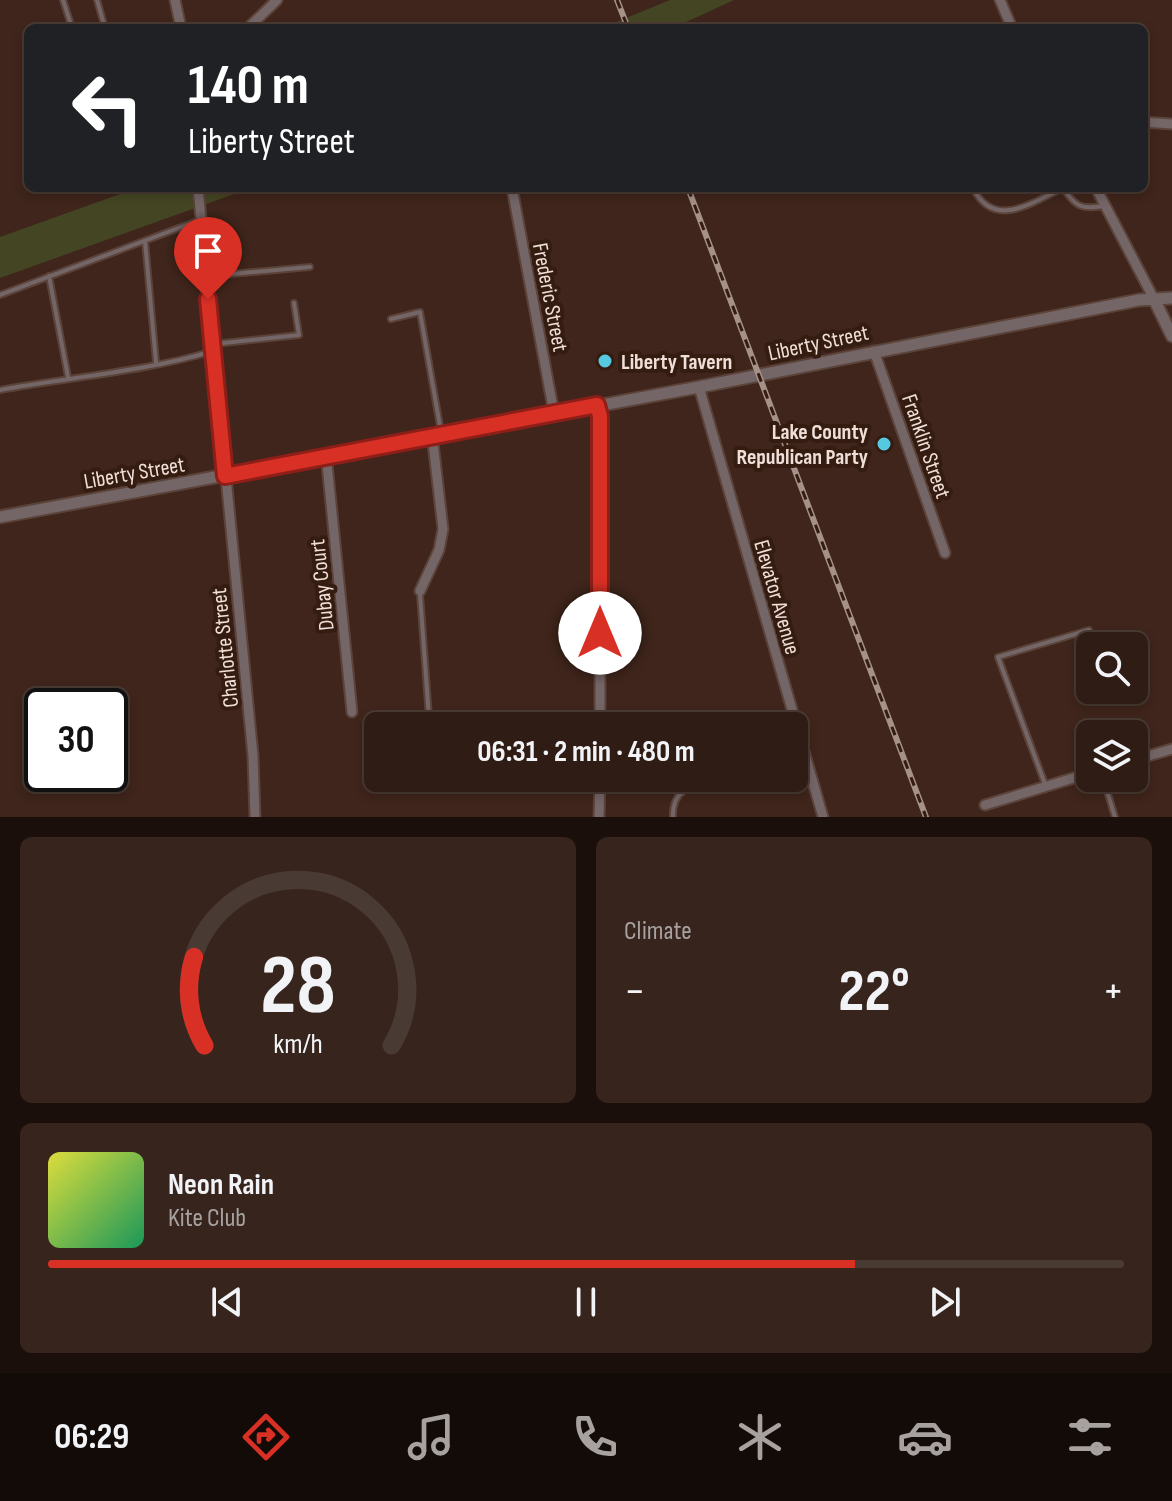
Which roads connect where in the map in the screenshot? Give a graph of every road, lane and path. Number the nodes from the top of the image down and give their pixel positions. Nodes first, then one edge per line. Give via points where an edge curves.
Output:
1 (63, 0) edge
2 (97, 0) edge
3 (175, 0) edge
4 (277, 0) edge
5 (1000, 0) edge
6 (71, 24) edge
7 (104, 24) edge
8 (180, 24) edge
9 (252, 24) edge
10 (1010, 24) edge
11 (1148, 122) edge
12 (1172, 124) edge
13 (198, 192) edge
14 (513, 192) edge
15 (975, 192) edge
16 (1055, 192) edge
17 (1066, 192) edge
18 (1098, 192) edge
19 (1105, 205) junction
20 (200, 220) junction
21 (145, 240) junction
22 (310, 267) dead end
23 (49, 276) junction
24 (205, 277) junction
25 (0, 295) edge
26 (1172, 298) edge
27 (1154, 299) junction
28 (294, 303) dead end
29 (391, 319) dead end
30 (1172, 336) edge
31 (212, 348) junction
32 (874, 351) junction
33 (156, 362) junction
34 (68, 377) junction
35 (699, 387) junction
36 (0, 390) edge
37 (597, 405) junction
38 (554, 413) junction
39 (437, 433) junction
40 (326, 454) junction
41 (225, 476) junction
42 (0, 517) edge
43 (945, 553) dead end
44 (420, 591) joint
45 (1089, 630) dead end
46 (352, 712) dead end
47 (429, 712) edge
48 (600, 712) edge
49 (793, 712) edge
50 (1172, 749) edge
51 (1148, 756) edge
52 (808, 765) edge
53 (1076, 777) edge
54 (1046, 787) junction
55 (600, 792) edge
56 (679, 792) edge
57 (1107, 792) edge
58 (985, 805) dead end
59 (255, 817) edge
60 (599, 817) edge
61 (673, 817) edge
62 (823, 817) edge
63 (1115, 817) edge

1 - 6 lane
2 - 7 lane
3 - 8 street
4 - 9 street
5 - 10 street
11 - 12 street
13 - 20 street, Charlotte Street
14 - 38 street, Frederic Street
15 - 16 lane via 991,211 1019,209
17 - 19 lane via 1075,206
18 - 19 street
19 - 27 street
20 - 21 lane
20 - 24 street, Charlotte Street
21 - 23 lane
21 - 33 lane
22 - 24 lane
23 - 25 lane
23 - 34 lane
24 - 31 street, Charlotte Street
26 - 27 street, Liberty Street
27 - 30 street
27 - 32 street, Liberty Street
28 - 31 lane via 299,335
29 - 39 lane via 420,312
31 - 33 lane
31 - 41 street, Charlotte Street
32 - 35 street, Liberty Street
32 - 43 street, Franklin Street
33 - 34 lane via 107,376
34 - 36 lane
35 - 37 street, Liberty Street
35 - 49 street, Elevator Avenue
37 - 38 street, Liberty Street
37 - 48 street
38 - 39 street, Liberty Street
39 - 40 street, Liberty Street
39 - 44 street via 443,529
40 - 41 street, Liberty Street
40 - 46 street, Dubay Court
41 - 42 street, Liberty Street
41 - 59 street, Charlotte Street
44 - 47 lane
45 - 54 lane via 998,657
50 - 51 street
52 - 62 street, Elevator Avenue
53 - 54 street
54 - 58 street
55 - 60 street
56 - 61 lane
57 - 63 lane

